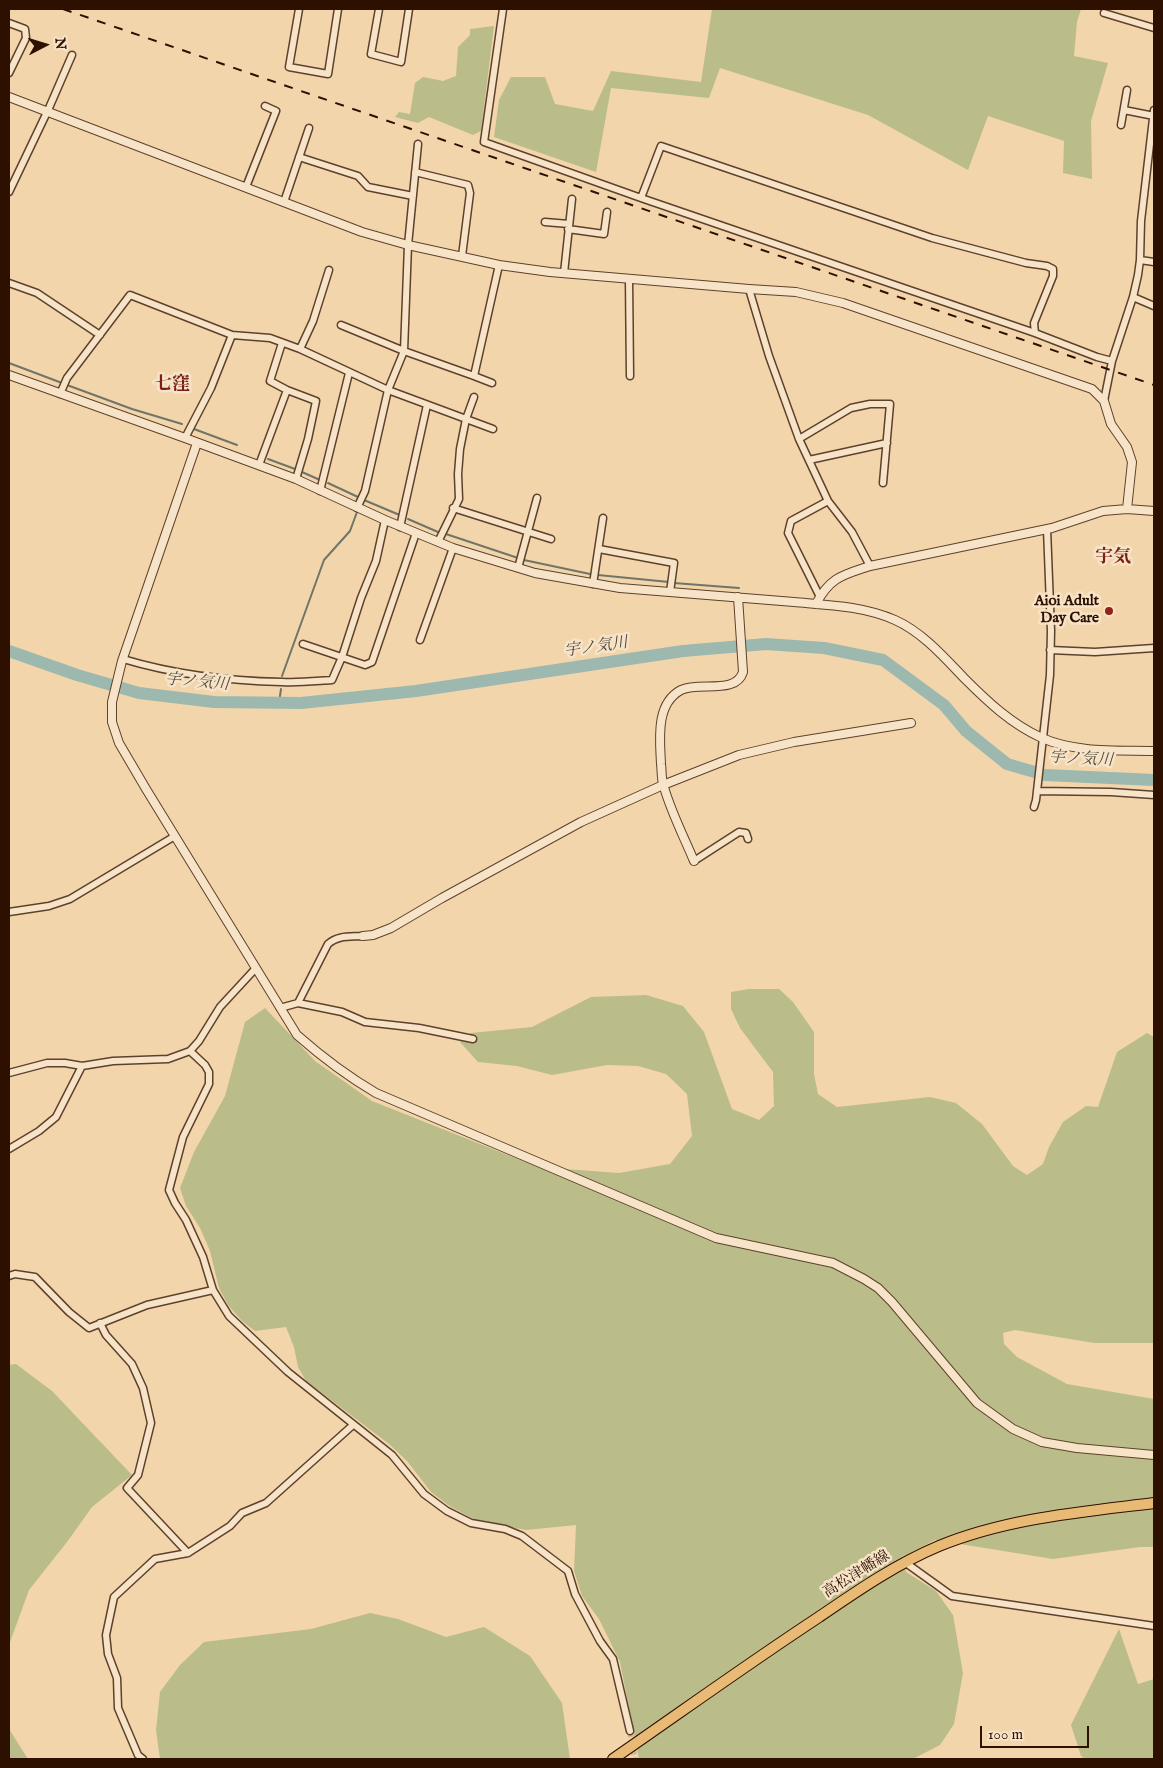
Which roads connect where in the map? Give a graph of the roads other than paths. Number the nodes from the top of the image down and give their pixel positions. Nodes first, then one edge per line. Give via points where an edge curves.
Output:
1 (299, 9) edge
2 (338, 9) edge
3 (379, 9) edge
4 (409, 9) edge
5 (503, 9) edge
6 (1118, 9) edge
7 (1104, 13) dead end
8 (1116, 16) junction
9 (9, 23) edge
10 (1154, 28) edge
11 (72, 55) dead end
12 (9, 73) edge
13 (1128, 90) dead end
14 (9, 97) edge
15 (264, 106) dead end
16 (1124, 110) junction
17 (47, 112) junction
18 (1154, 113) edge
19 (1121, 125) dead end
20 (309, 128) dead end
21 (418, 144) dead end
22 (299, 156) junction
23 (415, 172) junction
24 (246, 188) junction
25 (9, 192) edge
26 (413, 196) junction
27 (641, 198) junction
28 (572, 199) dead end
29 (284, 202) junction
30 (607, 212) dead end
31 (545, 222) dead end
32 (569, 226) junction
33 (408, 245) junction
34 (462, 256) junction
35 (1140, 260) junction
36 (1154, 262) edge
37 (499, 265) junction
38 (329, 270) dead end
39 (564, 273) junction
40 (630, 279) junction
41 (9, 283) edge
42 (749, 290) junction
43 (1133, 297) junction
44 (1154, 306) edge
45 (341, 326) dead end
46 (1035, 333) junction
47 (232, 334) junction
48 (100, 335) junction
49 (282, 343) junction
50 (300, 350) junction
51 (404, 351) junction
52 (1112, 361) junction
53 (349, 373) junction
54 (9, 375) edge
55 (474, 376) junction
56 (630, 376) dead end
57 (492, 383) dead end
58 (287, 390) junction
59 (388, 390) junction
60 (60, 394) junction
61 (474, 397) dead end
62 (1104, 401) junction
63 (427, 405) junction
64 (466, 419) junction
65 (493, 429) dead end
66 (185, 438) junction
67 (799, 439) junction
68 (197, 443) junction
69 (887, 443) junction
70 (809, 460) junction
71 (259, 466) junction
72 (296, 479) junction
73 (883, 483) dead end
74 (320, 491) junction
75 (537, 498) dead end
76 (828, 501) junction
77 (357, 508) junction
78 (454, 508) junction
79 (1127, 508) junction
80 (1154, 511) edge
81 (603, 518) dead end
82 (385, 520) junction
83 (400, 527) junction
84 (1048, 529) junction
85 (528, 532) junction
86 (416, 533) junction
87 (551, 540) dead end
88 (438, 542) junction
89 (453, 548) junction
90 (599, 549) junction
91 (870, 566) junction
92 (518, 568) junction
93 (593, 584) junction
94 (670, 592) junction
95 (738, 597) junction
96 (818, 600) junction
97 (420, 640) dead end
98 (303, 644) dead end
99 (1154, 648) edge
100 (1050, 650) junction
101 (342, 657) junction
102 (123, 660) junction
103 (911, 723) dead end
104 (1042, 738) junction
105 (1154, 751) edge
106 (663, 785) junction
107 (1037, 789) junction
108 (1154, 795) edge
109 (1034, 807) dead end
110 (175, 836) junction
111 (748, 839) dead end
112 (694, 861) joint
113 (9, 912) edge
114 (363, 936) joint
115 (256, 968) junction
116 (298, 1002) junction
117 (280, 1008) junction
118 (473, 1039) dead end
119 (190, 1051) junction
120 (82, 1066) junction
121 (9, 1073) edge
122 (9, 1148) edge
123 (9, 1276) edge
124 (213, 1290) junction
125 (100, 1323) junction
126 (354, 1425) junction
127 (1154, 1455) edge
128 (1154, 1503) edge
129 (188, 1553) junction
130 (906, 1563) junction
131 (1154, 1626) edge
132 (630, 1730) tunnel mouth
133 (143, 1759) edge
134 (613, 1759) edge

1 - 2 street via 289,67 328,74
3 - 4 street via 371,54 401,62
5 - 27 street via 484,142
6 - 8 street
7 - 8 street
8 - 10 street
9 - 12 street via 25,29 26,38
11 - 17 street
13 - 16 street
14 - 17 street
15 - 24 street via 276,111
16 - 18 street
16 - 19 street
17 - 24 street
17 - 25 street
18 - 35 street via 1141,221
20 - 22 street
21 - 23 street
22 - 26 street via 358,176 368,187
22 - 29 street
23 - 26 street
23 - 34 street via 468,184 470,192
24 - 29 street
26 - 33 street
27 - 46 street
27 - 46 street via 661,146 932,238 1047,266 1053,269 1053,276 1034,323
28 - 32 street
29 - 33 street via 362,232
30 - 32 street via 604,234
31 - 32 street
32 - 39 street
33 - 34 street
33 - 51 street
34 - 37 street
35 - 36 street
35 - 43 street
37 - 39 street
37 - 55 street
38 - 50 street
39 - 40 street
40 - 42 street
40 - 56 street
41 - 48 street via 37,293
42 - 62 street via 796,292 843,303 1092,389
42 - 67 street
43 - 44 street
43 - 52 street
45 - 51 street
46 - 52 street
47 - 48 street via 130,295
47 - 49 street via 270,338
47 - 66 street via 211,388
48 - 60 street via 67,378
49 - 50 street
49 - 58 street via 270,381
50 - 53 street
51 - 55 street
51 - 59 street
52 - 62 street
53 - 59 street
53 - 74 street
54 - 60 street
55 - 57 street
58 - 71 street
58 - 72 street via 316,402
59 - 63 street
59 - 77 street via 365,491
60 - 66 street
61 - 64 street
62 - 79 street via 1111,424 1127,447 1132,462
63 - 64 street
63 - 83 street
64 - 65 street
64 - 78 street via 460,449 459,499
66 - 68 street
67 - 69 street via 851,408 890,404
67 - 70 street
68 - 71 street
68 - 102 street
69 - 70 street
69 - 73 street
70 - 76 street
71 - 72 street
72 - 74 street
74 - 77 street
75 - 85 street
76 - 91 street via 852,532
76 - 96 street via 791,521 788,532
77 - 82 street
78 - 85 street
78 - 88 street
79 - 80 street
79 - 84 street via 1103,511
81 - 90 street
82 - 83 street
82 - 101 street via 376,561
83 - 86 street
84 - 91 street
84 - 100 street
85 - 87 street
85 - 92 street
86 - 88 street
86 - 101 street via 372,662 365,664
88 - 89 street
89 - 92 street
89 - 97 street
90 - 93 street
90 - 94 street via 674,563
91 - 96 street via 834,580
92 - 93 street
93 - 94 street
94 - 95 street
95 - 96 street
95 - 106 street via 741,677 734,683 686,688 673,696 660,728
96 - 104 street via 896,620 940,653 993,706
98 - 101 street
99 - 100 street via 1095,652
100 - 104 street
101 - 102 street via 332,680 283,682 184,673
102 - 110 street via 112,702 112,722 119,743
103 - 106 street via 794,742 739,755
104 - 105 street via 1089,749
104 - 107 street
106 - 112 street
106 - 114 street via 581,822 391,928
107 - 108 street
107 - 109 street
110 - 113 street via 70,899
110 - 115 street
111 - 112 street via 746,833 739,832
114 - 116 street via 340,937 328,944
115 - 117 street
115 - 119 street via 220,1006
116 - 117 street
116 - 118 street via 342,1012 365,1022
117 - 127 street via 297,1035 324,1059 376,1093 716,1238 820,1259 864,1279 892,1302 977,1403 1013,1429 1042,1442
119 - 120 street via 168,1059
119 - 124 street via 205,1064 209,1084 183,1136 169,1190 203,1257
120 - 121 street via 46,1064
120 - 122 street via 56,1117
123 - 125 street via 35,1277 89,1328
124 - 125 street via 147,1305
124 - 126 street via 228,1316 288,1372
125 - 129 street via 106,1335 132,1364 143,1388 152,1423 138,1474 127,1488
126 - 129 street via 266,1503 242,1513 230,1526
126 - 132 street via 392,1455 424,1494 447,1512 471,1523 505,1529 522,1536 568,1572 575,1594 613,1659
128 - 130 main road, 高松津幡線 via 1062,1514 1001,1526 940,1546
129 - 133 street via 155,1559 114,1597 106,1635 108,1654 118,1678 118,1708 138,1755
130 - 131 street via 952,1596
130 - 134 main road, 高松津幡線 via 794,1634

